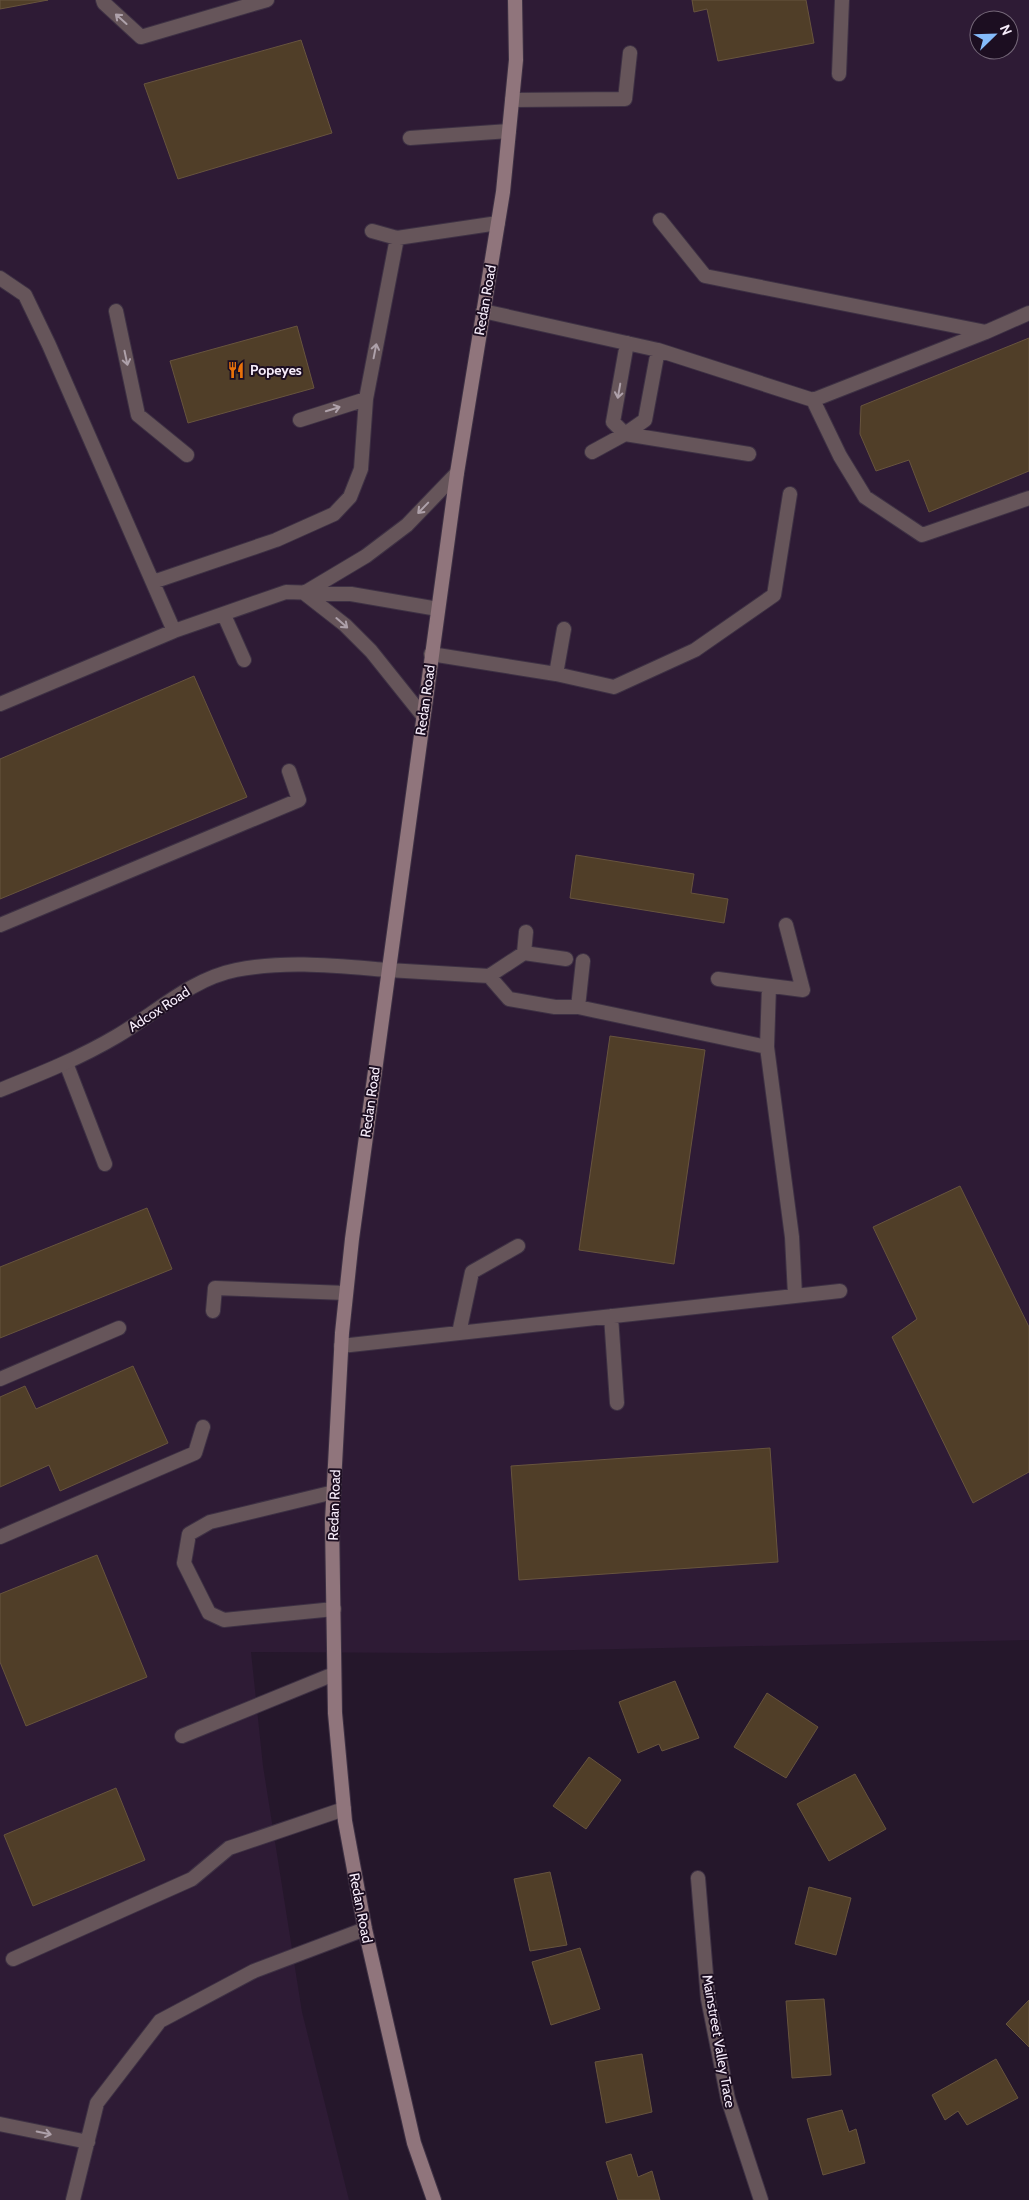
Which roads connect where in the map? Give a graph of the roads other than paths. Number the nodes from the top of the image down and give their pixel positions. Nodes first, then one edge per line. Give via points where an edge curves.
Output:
1 (104, 0) edge
2 (267, 0) edge
3 (515, 0) edge
4 (842, 0) edge
5 (630, 54) dead end
6 (839, 74) dead end
7 (512, 100) junction
8 (509, 131) junction
9 (410, 138) dead end
10 (660, 220) dead end
11 (498, 223) junction
12 (372, 231) dead end
13 (397, 238) junction
14 (0, 278) edge
15 (116, 311) dead end
16 (483, 311) junction
17 (1029, 313) edge
18 (986, 332) junction
19 (627, 343) junction
20 (658, 350) junction
21 (366, 399) junction
22 (813, 400) junction
23 (300, 420) dead end
24 (625, 434) junction
25 (592, 452) dead end
26 (749, 454) dead end
27 (187, 455) dead end
28 (457, 473) junction
29 (790, 494) dead end
30 (1029, 498) edge
31 (153, 582) junction
32 (304, 593) junction
33 (438, 609) junction
34 (224, 615) junction
35 (564, 629) dead end
36 (174, 631) junction
37 (431, 654) junction
38 (244, 660) dead end
39 (556, 674) junction
40 (0, 704) edge
41 (423, 716) junction
42 (288, 771) dead end
43 (0, 925) edge
44 (786, 925) dead end
45 (526, 932) dead end
46 (524, 954) junction
47 (566, 959) dead end
48 (583, 961) dead end
49 (388, 970) junction
50 (488, 976) junction
51 (718, 979) dead end
52 (770, 986) junction
53 (578, 1007) junction
54 (767, 1047) junction
55 (66, 1063) junction
56 (0, 1090) edge
57 (105, 1164) dead end
58 (518, 1246) dead end
59 (840, 1291) dead end
60 (346, 1293) junction
61 (795, 1296) junction
62 (213, 1311) dead end
63 (611, 1316) junction
64 (119, 1328) dead end
65 (458, 1334) junction
66 (341, 1346) junction
67 (0, 1379) edge
68 (617, 1403) dead end
69 (203, 1427) dead end
70 (334, 1492) junction
71 (0, 1537) edge
72 (334, 1609) junction
73 (334, 1674) junction
74 (182, 1736) dead end
75 (344, 1809) junction
76 (698, 1878) dead end
77 (364, 1929) junction
78 (13, 1959) dead end
79 (0, 2124) edge
80 (88, 2142) junction
81 (73, 2200) edge
82 (434, 2200) edge
83 (761, 2200) edge

2 -> 1 street via 141,37
3 - 7 main road, Redan Road via 516,60
4 - 6 street
5 - 7 street via 625,99
7 - 8 main road, Redan Road
8 - 9 street
8 - 11 main road, Redan Road
10 - 18 street via 705,276
11 - 13 street
11 - 16 main road, Redan Road
12 - 13 street
21 -> 13 street
14 - 31 street via 25,295
15 -> 27 street via 138,415
16 - 19 street
16 - 28 main road, Redan Road
17 - 18 street
18 - 22 street
19 - 20 street
19 -> 24 street via 614,422
20 - 22 street
20 - 24 street via 645,420
23 -> 21 street
21 - 31 street via 361,469 350,497 334,514 276,540
22 - 30 street via 865,498 922,535
24 - 25 street
24 - 26 street
28 -> 32 street via 407,525 366,556
28 - 33 main road, Redan Road
29 - 39 street via 774,595 695,650 614,687
31 - 36 street
32 - 33 street via 351,594
32 - 34 street via 286,592
32 -> 41 street via 371,651
33 - 37 main road, Redan Road
34 - 36 street
34 - 38 street
35 - 39 street
36 - 40 street
37 - 39 street
37 - 41 main road, Redan Road
41 - 49 main road, Redan Road
42 - 43 street via 299,800
44 - 52 street via 803,990
45 - 46 street
46 - 47 street
46 - 50 street
48 - 53 street
49 - 50 street, Adcox Road
49 - 55 street, Adcox Road via 325,964 235,970 190,988 118,1036
49 - 60 main road, Redan Road
50 - 53 street via 509,999
51 - 52 street
52 - 54 street
53 - 54 street
54 - 61 street via 792,1237
55 - 56 street, Adcox Road
55 - 57 street
58 - 65 street via 472,1272
59 - 61 street
60 - 62 street via 215,1288
60 - 66 main road, Redan Road
61 - 63 street
63 - 65 street
63 - 68 street
64 - 67 street
65 - 66 street
66 - 70 main road, Redan Road
69 - 71 street via 195,1453
70 - 72 main road, Redan Road
70 - 72 street via 210,1522 189,1534 184,1562 209,1613 224,1620
72 - 73 main road, Redan Road
73 - 74 street
73 - 75 main road, Redan Road
75 - 77 main road, Redan Road
75 - 78 street via 229,1848 192,1879
76 - 83 street, Mainstreet Valley Trace via 708,1999 728,2099
77 - 80 street via 254,1970 160,2021 97,2103
77 - 82 main road, Redan Road via 414,2143
79 -> 80 street
80 - 81 street

